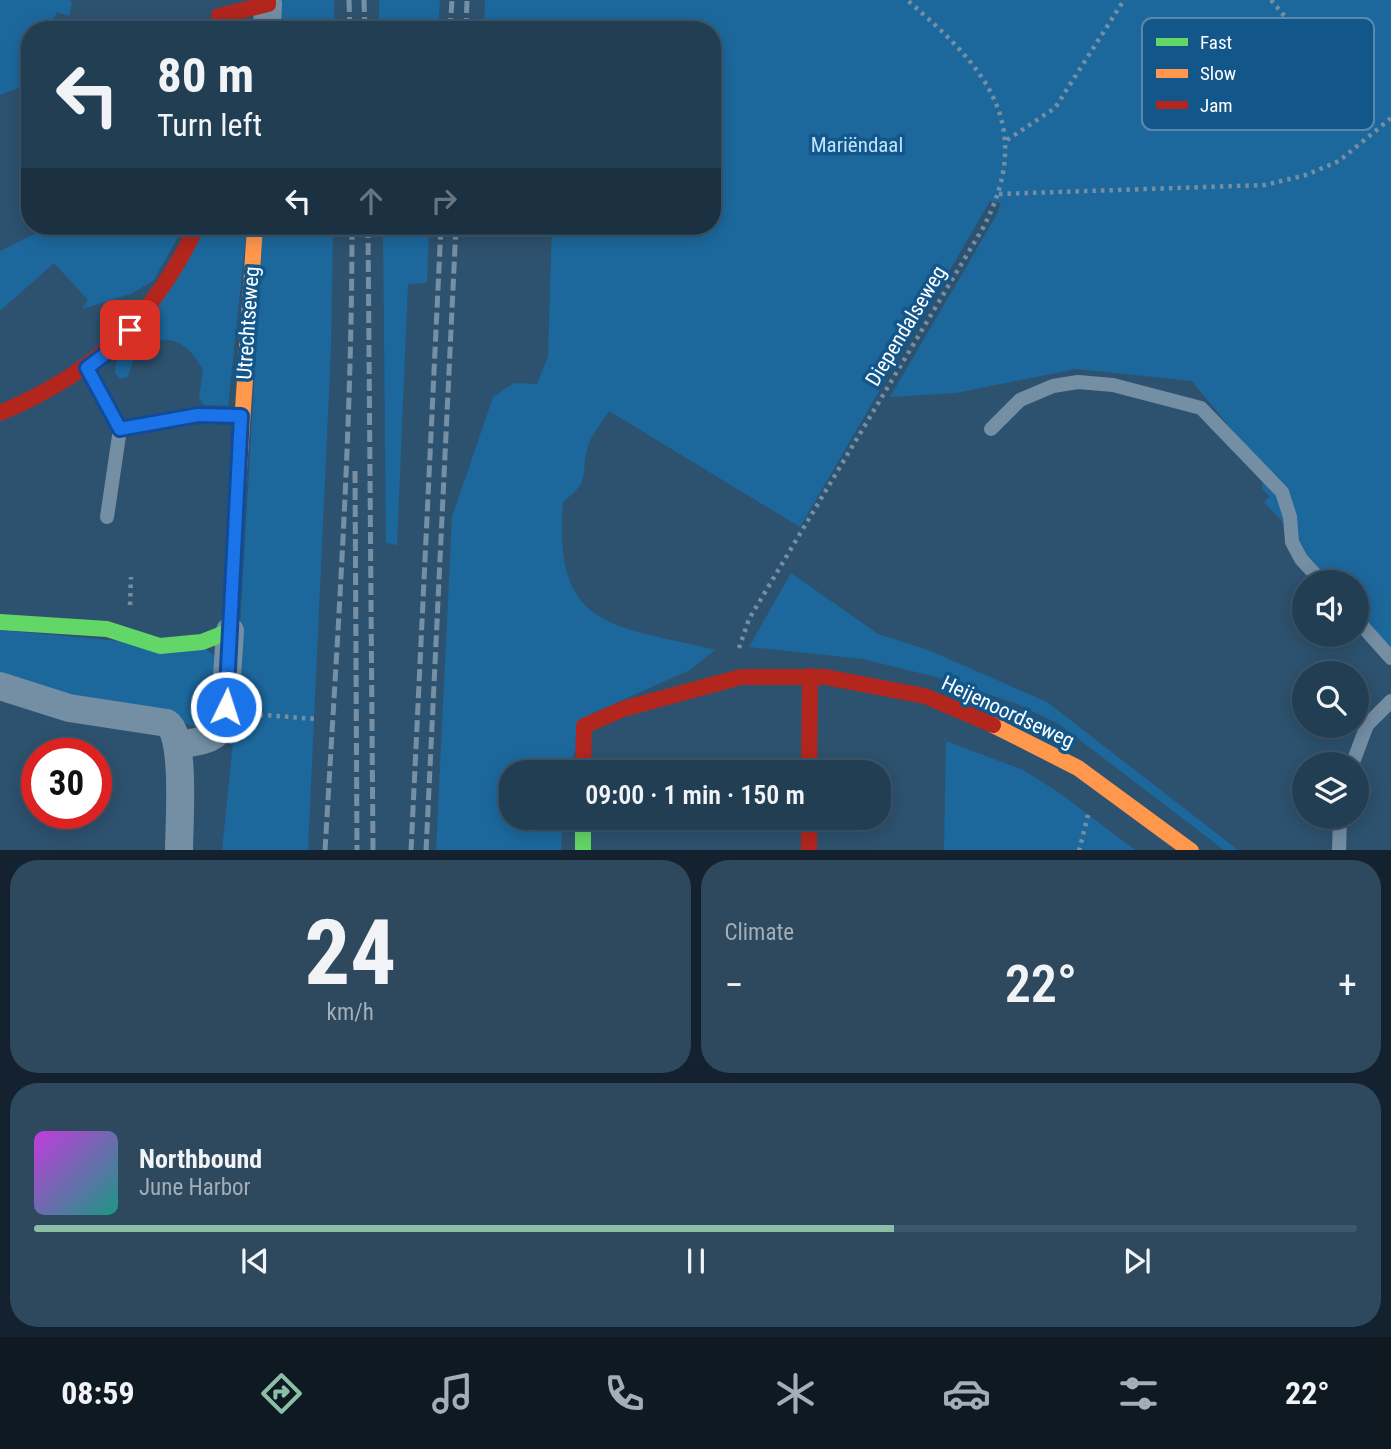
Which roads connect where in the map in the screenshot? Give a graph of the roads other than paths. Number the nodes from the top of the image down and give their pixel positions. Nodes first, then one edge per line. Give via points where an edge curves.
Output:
1 (216, 11) edge
2 (268, 11) edge
3 (193, 235) edge
4 (254, 235) edge
5 (87, 368) junction
6 (0, 414) edge
7 (241, 416) junction
8 (120, 429) junction
9 (991, 429) dead end
10 (107, 517) dead end
11 (1311, 570) edge
12 (0, 622) edge
13 (230, 631) junction
14 (1369, 634) edge
15 (1391, 658) edge
16 (810, 676) junction
17 (0, 686) edge
18 (1391, 701) edge
19 (170, 733) junction
20 (1357, 752) edge
21 (583, 760) edge
22 (809, 760) edge
23 (1340, 829) edge
24 (583, 830) edge
25 (809, 830) edge
26 (179, 850) edge
27 (583, 850) edge
28 (809, 850) edge
29 (1191, 850) edge
30 (1339, 850) edge

1 - 2 street
3 - 5 street via 148,310
4 - 7 street, Utrechtseweg
5 - 6 street via 51,391
5 - 8 lane
7 - 8 lane via 198,415
7 - 13 street, Utrechtseweg
8 - 10 lane
9 - 11 lane via 1020,400 1053,386 1078,382 1113,384 1201,408 1282,492 1292,542
12 - 13 street via 107,629 160,646 202,642
13 - 19 street, Utrechtseweg via 220,732 213,738
14 - 15 lane
16 - 21 street, Heijenoordseweg via 741,677 623,709 584,726
16 - 22 street
16 - 29 street, Heijenoordseweg via 925,696 979,718 1078,768
17 - 19 street
18 - 20 lane via 1367,725
19 - 26 street
23 - 30 lane
24 - 27 street
25 - 28 street

